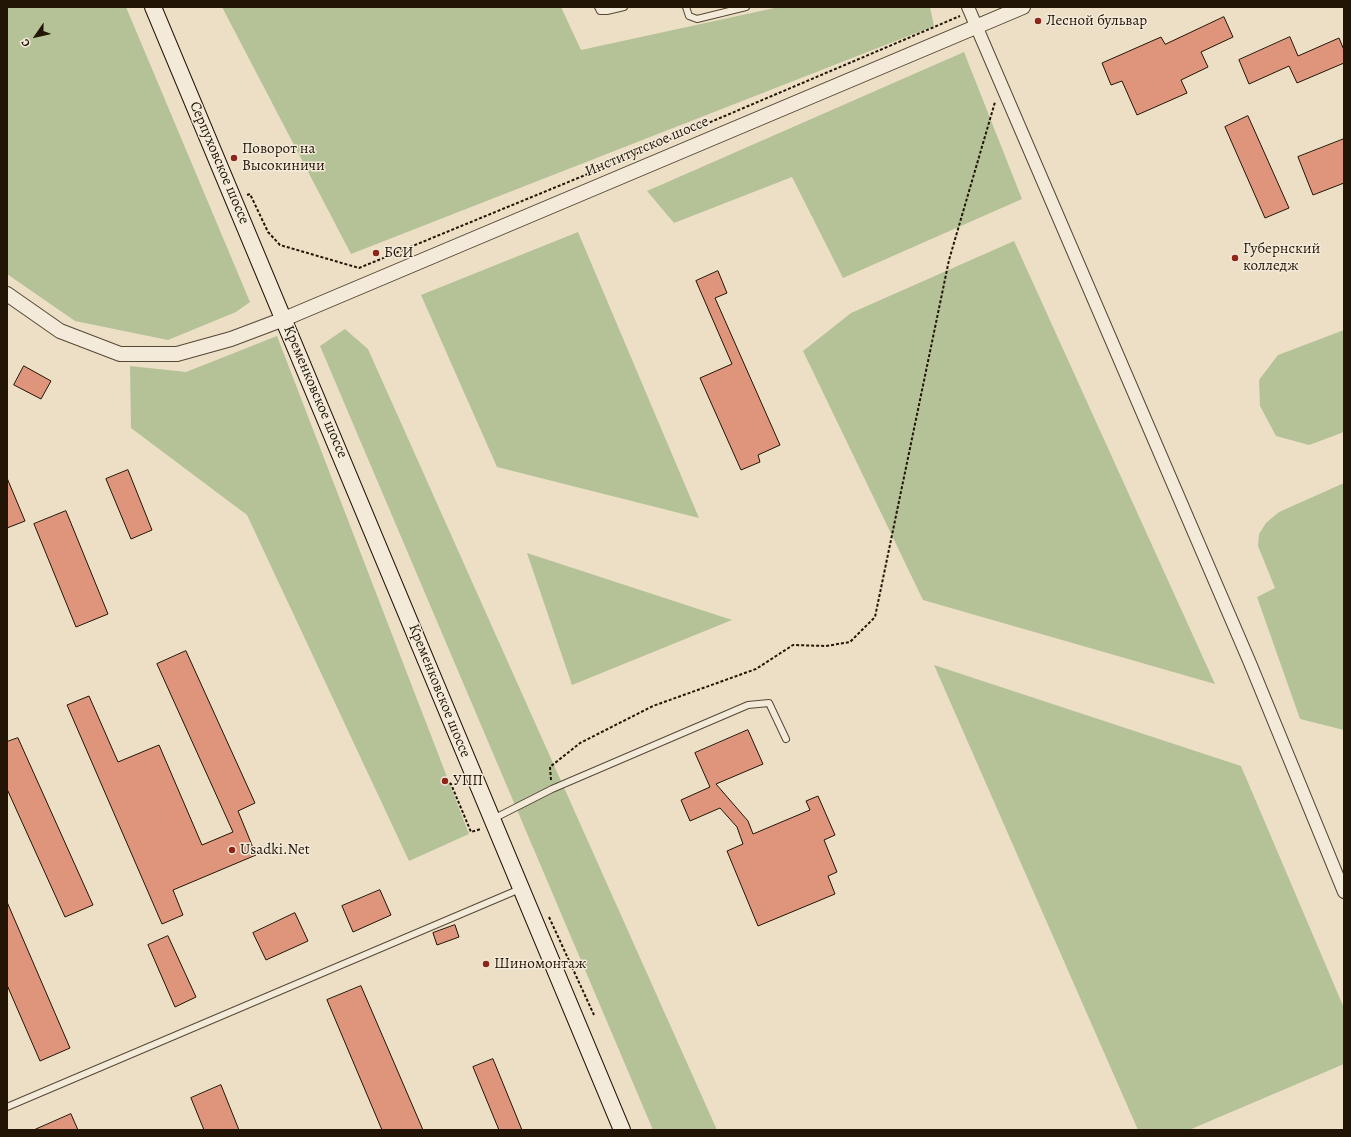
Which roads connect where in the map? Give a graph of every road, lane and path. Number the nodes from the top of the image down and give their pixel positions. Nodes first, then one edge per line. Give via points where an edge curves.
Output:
1 (153, 7) edge
2 (598, 7) edge
3 (624, 7) edge
4 (686, 7) edge
5 (746, 7) edge
6 (1022, 7) edge
7 (969, 9) edge
8 (976, 27) junction
9 (1001, 84) junction
10 (235, 201) junction
11 (7, 294) edge
12 (284, 318) junction
13 (786, 739) dead end
14 (445, 782) dead end
15 (552, 789) junction
16 (492, 822) junction
17 (520, 889) junction
18 (1344, 892) edge
19 (7, 1107) edge
20 (622, 1130) edge

1 - 10 main road, Серпуховское шоссе
2 - 3 lane via 600,11
4 - 5 lane via 689,16 697,20
6 - 8 street, Институтское шоссе
7 - 8 street
7 - 10 path via 600,169 359,268 280,245 268,232 250,194
8 - 9 street
8 - 12 street, Институтское шоссе
9 - 15 path via 949,260 875,616 850,642 826,646 793,645 756,668 653,706 580,743 550,767
9 - 18 street via 1267,703
10 - 12 main road, Серпуховское шоссе
11 - 12 street, Институтское шоссе via 60,330 120,354 177,354 231,339
12 - 16 main road, Кременковское шоссе
13 - 15 lane via 769,703 748,705
14 - 16 path via 451,784 471,832
15 - 16 lane
16 - 17 main road, Кременковское шоссе
17 - 19 lane
17 - 20 main road, Кременковское шоссе

